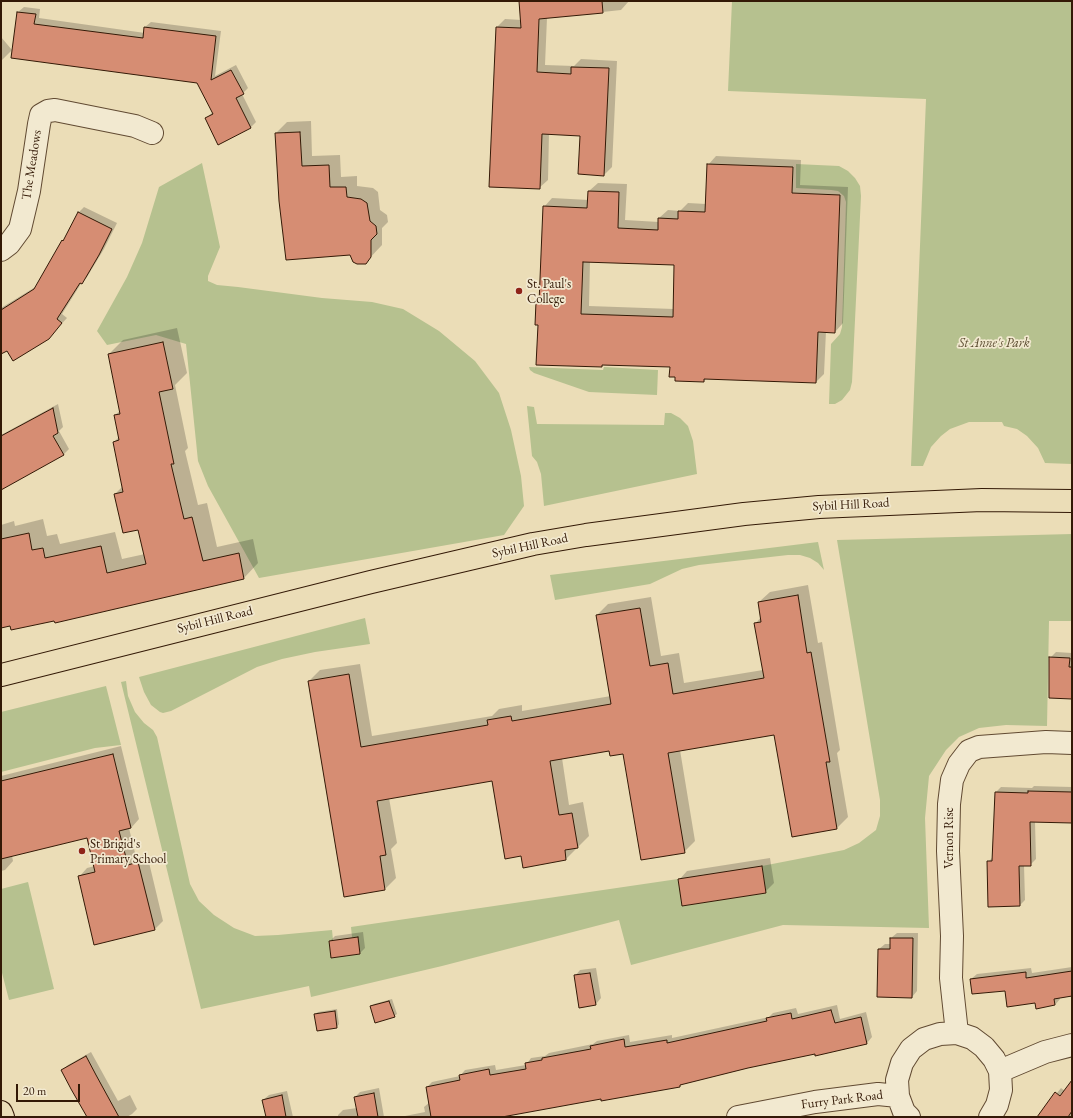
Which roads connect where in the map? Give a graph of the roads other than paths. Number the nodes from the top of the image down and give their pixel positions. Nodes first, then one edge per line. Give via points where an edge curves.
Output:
1 (152, 133) dead end
2 (1, 250) edge
3 (1072, 501) edge
4 (1, 675) edge
5 (1072, 743) edge
6 (957, 1033) junction
7 (1072, 1045) edge
8 (1000, 1071) junction
9 (898, 1096) junction
10 (1, 1112) edge
11 (4, 1117) edge
12 (738, 1117) edge
13 (909, 1117) edge
14 (990, 1117) edge

1 - 2 street, The Meadows via 135,126 54,110 41,116 20,229
3 - 4 main road, Sybil Hill Road via 982,500 819,507 586,535 533,544 386,578
5 - 6 street, Vernon Rise via 1046,742 979,747 969,752 959,764 952,780 948,851 951,978
6 - 8 street, Furry Park Road via 972,1038 984,1047
6 - 9 street, Furry Park Road via 940,1034 924,1039 911,1050 902,1063
7 - 8 street via 1045,1052
8 - 14 street, Furry Park Road via 1001,1090
9 - 12 street, Furry Park Road via 878,1094 815,1102
9 - 13 street, Furry Park Road via 904,1112
10 - 11 main road

